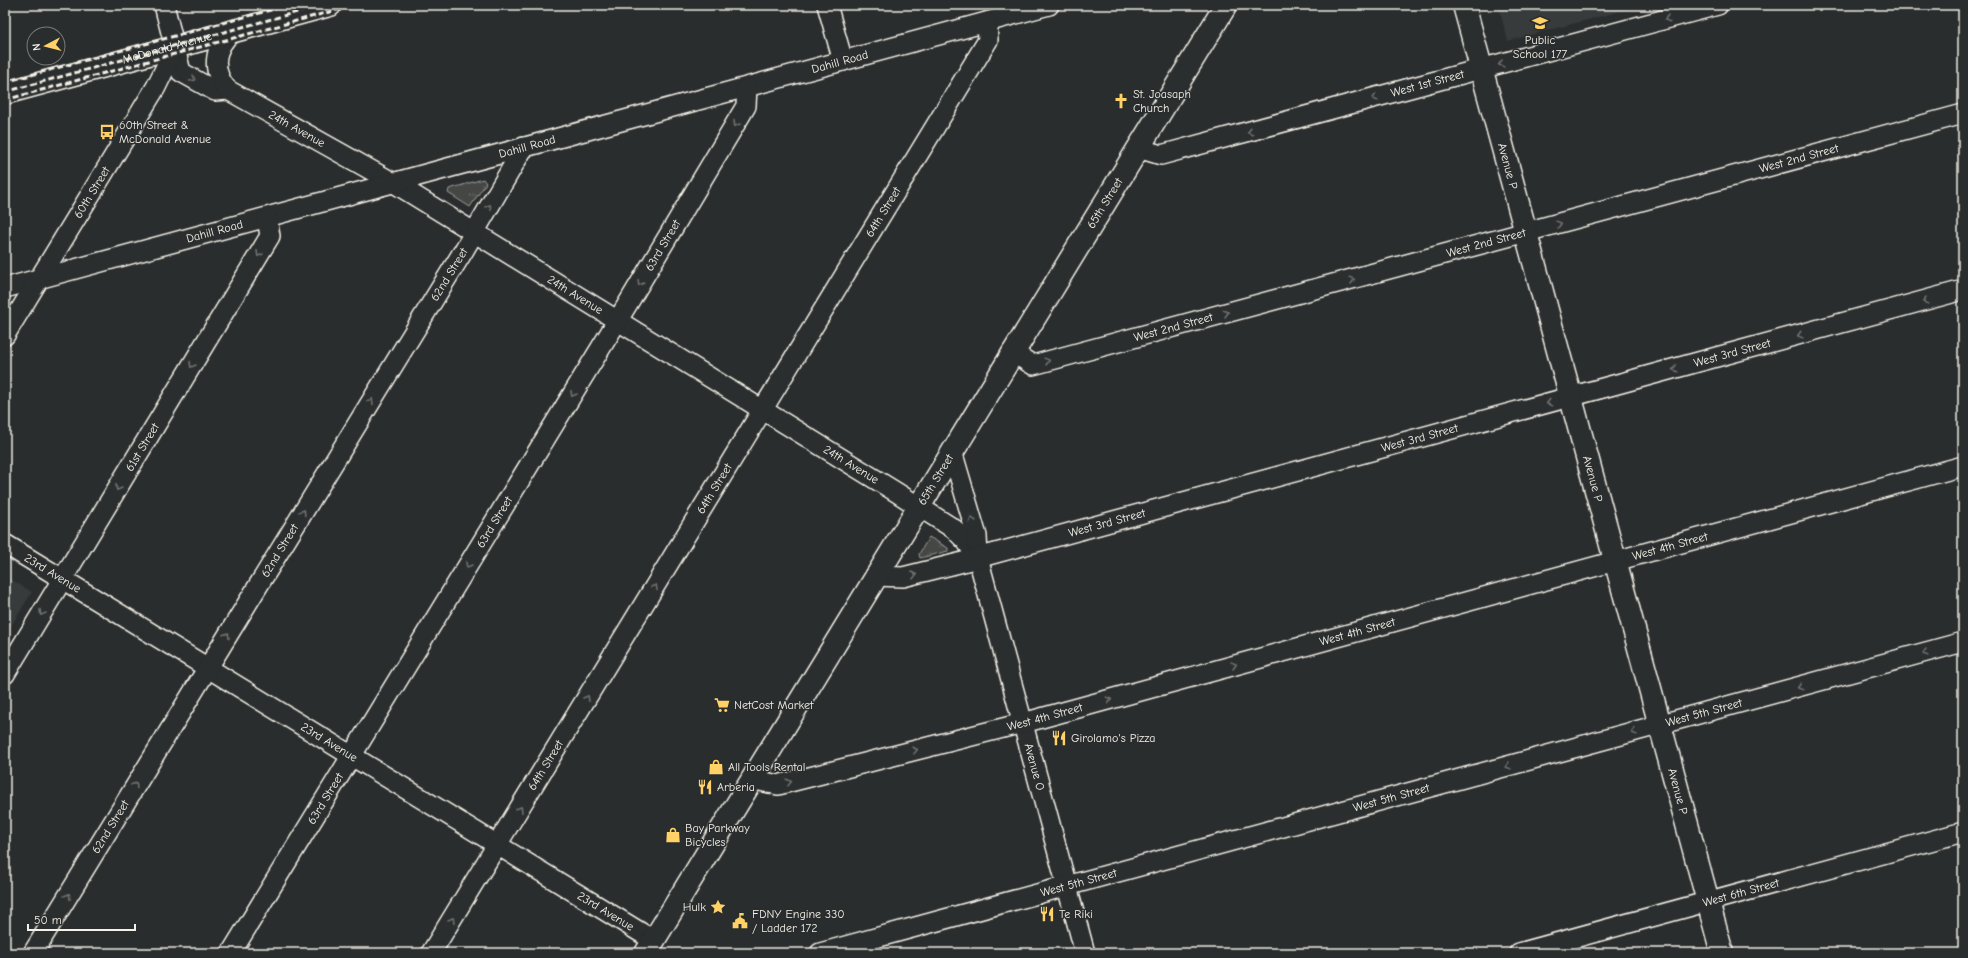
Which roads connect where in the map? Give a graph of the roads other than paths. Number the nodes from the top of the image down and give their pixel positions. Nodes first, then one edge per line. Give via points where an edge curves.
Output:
1 (164, 5) edge
2 (330, 5) edge
3 (827, 5) edge
4 (1049, 5) edge
5 (1226, 5) edge
6 (1464, 5) edge
7 (1718, 5) edge
8 (987, 22) junction
9 (232, 32) junction
10 (175, 48) junction
11 (842, 61) junction
12 (1482, 69) junction
13 (747, 87) junction
14 (228, 90) junction
15 (5, 93) edge
16 (1963, 114) edge
17 (524, 147) junction
18 (1138, 148) junction
19 (394, 183) junction
20 (267, 218) junction
21 (474, 233) junction
22 (1526, 233) junction
23 (40, 279) junction
24 (5, 288) edge
25 (1963, 290) edge
26 (618, 321) junction
27 (5, 335) edge
28 (1012, 352) junction
29 (1571, 397) junction
30 (763, 410) junction
31 (952, 451) junction
32 (1963, 466) edge
33 (918, 506) junction
34 (5, 544) edge
35 (978, 558) junction
36 (1616, 561) junction
37 (875, 576) junction
38 (62, 579) junction
39 (1963, 642) edge
40 (207, 668) junction
41 (5, 674) edge
42 (1023, 723) junction
43 (1660, 725) junction
44 (352, 756) junction
45 (751, 780) junction
46 (1963, 832) edge
47 (498, 845) junction
48 (1067, 886) junction
49 (1708, 901) junction
50 (649, 947) edge
51 (33, 953) edge
52 (231, 953) edge
53 (431, 953) edge
54 (820, 953) edge
55 (1085, 953) edge
56 (1519, 953) edge
57 (1722, 953) edge

1 - 10 street, 24th Avenue
2 - 9 main road, McDonald Avenue
3 - 11 street
4 - 8 street, Dahill Road
5 - 18 main road, 65th Street
6 - 12 main road, Avenue P
7 -> 12 street, West 1st Street
8 - 11 street, Dahill Road
8 - 30 street, 64th Street via 988,40
9 - 10 main road, McDonald Avenue
9 - 14 street, 24th Avenue via 220,44 216,60 218,77
10 -> 14 street, 24th Avenue via 181,72 215,91
10 - 15 main road, McDonald Avenue
10 - 23 street, 60th Street via 156,87
11 - 13 street, Dahill Road
12 -> 18 street, West 1st Street via 1161,156
12 - 22 main road, Avenue P
13 - 17 street, Dahill Road
13 -> 26 street, 63rd Street via 746,106
14 - 19 street, 24th Avenue
22 -> 16 street, West 2nd Street
17 - 19 street, Dahill Road
21 -> 17 street, 62nd Street
18 - 28 main road, 65th Street
19 - 20 street, Dahill Road
19 - 21 street, 24th Avenue
20 - 23 street, Dahill Road
20 -> 38 street, 61st Street via 270,236
21 - 26 street, 24th Avenue
40 -> 21 street, 62nd Street
28 -> 22 street, West 2nd Street via 1033,365
22 - 29 main road, Avenue P
23 - 24 street, Dahill Road
23 - 27 street, 60th Street
25 -> 29 street, West 3rd Street
26 - 30 street, 24th Avenue
26 -> 44 street, 63rd Street
28 - 31 main road, 65th Street
29 -> 35 street, West 3rd Street
29 - 36 main road, Avenue P
30 - 33 street, 24th Avenue
47 -> 30 street, 64th Street
31 - 33 main road, 65th Street
35 -> 31 street, Avenue O via 977,536
32 - 36 street, West 4th Street
33 - 35 street, Avenue O via 954,529
33 - 37 main road, 65th Street
34 - 38 street, 23rd Avenue
37 -> 35 street, West 3rd Street via 903,578
35 - 42 street, Avenue O
42 -> 36 street, West 4th Street
36 - 43 main road, Avenue P
37 - 45 main road, 65th Street
38 - 40 street, 23rd Avenue
38 -> 41 street, 61st Street
39 -> 43 street, West 5th Street
40 - 44 street, 23rd Avenue
51 -> 40 street, 62nd Street
45 -> 42 street, West 4th Street via 778,785
42 - 48 street, Avenue O
43 -> 48 street, West 5th Street
43 - 49 main road, Avenue P
44 - 47 street, 23rd Avenue
44 - 52 street, 63rd Street
45 - 50 main road, 65th Street
46 - 49 street, West 6th Street
47 - 50 street, 23rd Avenue
53 -> 47 street, 64th Street
48 - 54 street, West 5th Street
48 - 55 street, Avenue O
49 - 56 street, West 6th Street
49 - 57 main road, Avenue P

